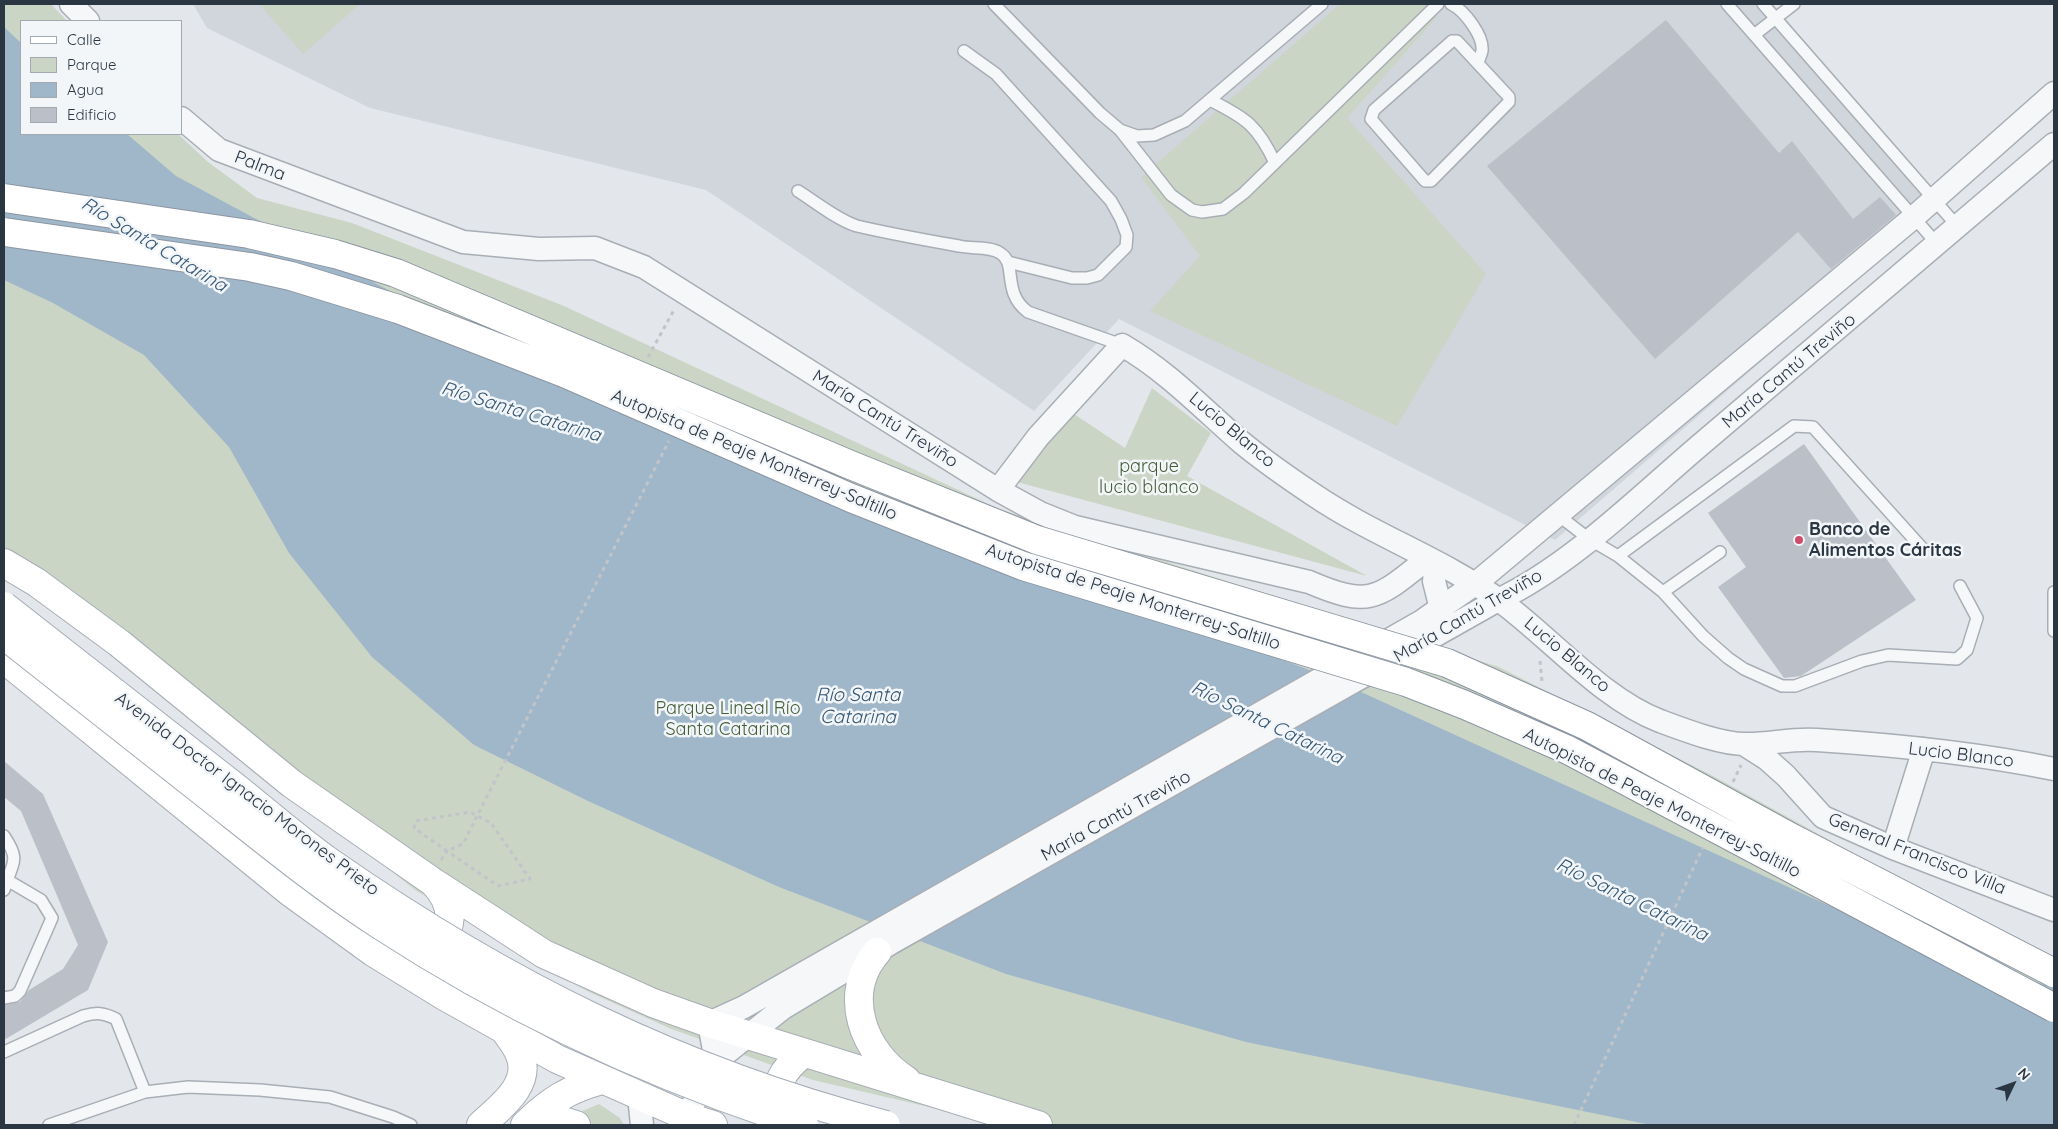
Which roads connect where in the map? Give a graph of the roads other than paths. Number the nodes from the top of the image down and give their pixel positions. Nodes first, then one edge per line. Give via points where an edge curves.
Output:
1 (71, 4) edge
2 (994, 4) edge
3 (1322, 4) edge
4 (1438, 4) edge
5 (1451, 4) edge
6 (1727, 4) edge
7 (1763, 4) edge
8 (1794, 4) edge
9 (1776, 18) junction
10 (87, 20) edge
11 (1754, 35) junction
12 (964, 51) dead end
13 (1478, 62) junction
14 (2054, 93) edge
15 (1210, 100) junction
16 (182, 119) edge
17 (1120, 130) junction
18 (2054, 144) edge
19 (1275, 163) junction
20 (798, 190) dead end
21 (4, 198) edge
22 (348, 199) joint
23 (1934, 200) junction
24 (1914, 217) junction
25 (1958, 228) junction
26 (4, 232) edge
27 (1938, 245) junction
28 (1008, 262) junction
29 (1122, 345) junction
30 (998, 490) junction
31 (1558, 515) junction
32 (1589, 539) junction
33 (1922, 548) dead end
34 (1720, 552) dead end
35 (1618, 556) junction
36 (1427, 559) junction
37 (4, 563) edge
38 (1475, 584) junction
39 (1960, 586) dead end
40 (1663, 592) junction
41 (2054, 592) edge
42 (1498, 600) junction
43 (4, 606) edge
44 (1441, 609) junction
45 (1427, 629) junction
46 (2054, 631) edge
47 (4, 635) edge
48 (4, 659) edge
49 (1924, 749) junction
50 (1744, 753) junction
51 (2054, 769) edge
52 (4, 836) edge
53 (1893, 848) junction
54 (430, 880) junction
55 (5, 885) edge
56 (2054, 910) edge
57 (875, 945) junction
58 (373, 952) junction
59 (544, 954) junction
60 (2054, 973) edge
61 (4, 998) edge
62 (2054, 1008) edge
63 (709, 1023) junction
64 (502, 1027) junction
65 (747, 1035) junction
66 (4, 1052) edge
67 (804, 1053) junction
68 (716, 1061) junction
69 (602, 1080) junction
70 (920, 1089) junction
71 (145, 1092) junction
72 (639, 1096) junction
73 (531, 1119) edge
74 (685, 1121) edge
75 (50, 1125) edge
76 (410, 1125) edge
77 (481, 1125) edge
78 (576, 1125) edge
79 (642, 1125) edge
80 (713, 1125) edge
81 (780, 1125) edge
82 (804, 1125) edge
83 (886, 1125) edge
84 (1038, 1125) edge

1 - 10 street
2 - 17 lane
3 - 15 lane
4 - 19 lane
5 - 13 lane via 1469,19 1480,40 1482,49
6 - 11 lane
7 - 9 lane
8 - 9 lane
9 - 11 lane
9 - 23 lane
11 - 24 lane
12 - 28 lane via 996,74 1111,201 1127,235 1126,247 1111,264 1098,275 1087,278 1072,278
13 - 13 lane via 1457,41 1452,41 1374,110 1372,119 1425,181 1431,181 1510,102
14 - 23 street, María Cantú Treviño
15 - 17 lane via 1170,130 1138,136
15 - 19 lane via 1239,115 1252,126 1264,140
16 - 22 street, Palma via 219,150
17 - 19 lane via 1171,195 1192,210 1223,209
18 - 25 street, María Cantú Treviño
20 - 28 lane via 855,225 961,247 998,251
21 - 60 main road, Autopista de Peaje Monterrey-Saltillo, bridge via 249,234 396,272 1028,537 1447,663 1587,726 1792,838
22 - 30 street, María Cantú Treviño via 463,242 539,249 595,248 644,267
23 - 24 street, María Cantú Treviño
23 - 25 lane
24 - 27 lane
24 - 31 street, María Cantú Treviño
25 - 27 street, María Cantú Treviño
26 - 62 main road, Autopista de Peaje Monterrey-Saltillo, bridge via 250,266 398,309 564,373 851,498 1023,566 1415,685 1568,750
27 - 32 street, María Cantú Treviño
28 - 29 lane via 1013,297 1028,312
29 - 30 street via 1038,436
29 - 36 street, Lucio Blanco via 1166,374 1243,444 1279,470 1358,522
30 - 36 street, María Cantú Treviño via 1040,514 1075,527 1308,582 1367,587
31 - 32 lane
31 - 38 street, María Cantú Treviño
32 - 35 lane
32 - 42 street, María Cantú Treviño via 1525,587
33 - 35 lane via 1813,427 1794,426
34 - 40 lane
35 - 40 lane
36 - 38 street, Lucio Blanco
36 - 44 street, María Cantú Treviño
37 - 54 main road via 36,582 119,643 292,784
38 - 42 street, Lucio Blanco
38 - 44 street, María Cantú Treviño
39 - 40 lane via 1977,618 1967,650 1957,659 1888,655 1862,661 1795,686 1782,686 1728,658
41 - 46 lane
42 - 45 street, María Cantú Treviño
42 - 50 street, Lucio Blanco via 1621,701 1660,721
43 - 83 main road, Avenida Doctor Ignacio Morones Prieto, bridge via 328,861 478,958 604,1025 698,1065 791,1098
44 - 45 street, María Cantú Treviño
45 - 57 street, María Cantú Treviño, bridge
45 - 57 street, María Cantú Treviño, bridge
47 - 82 main road, Avenida Doctor Ignacio Morones Prieto, bridge via 294,864 379,924 445,965 550,1023 626,1059
48 - 58 main road via 283,886
49 - 50 street, Lucio Blanco via 1808,739
49 - 51 street, Lucio Blanco via 2004,758
49 - 53 street
50 - 53 street, General Francisco Villa via 1767,759 1823,816
52 - 55 lane via 15,862
53 - 56 street, General Francisco Villa
54 - 58 main road via 444,894 449,907 450,922 445,935 435,946 422,952
54 - 59 main road
55 - 61 lane via 41,900 52,918 20,991 15,996
57 - 63 street
57 - 65 street
57 - 70 main road via 862,977 861,1021 872,1048 881,1060
58 - 64 main road
59 - 63 main road via 653,1003
59 - 64 main road via 514,960 494,978 492,1001
63 - 65 main road
63 - 68 street
64 - 69 main road
64 - 77 main road via 520,1054 523,1076 518,1087
65 - 67 main road
65 - 68 street
66 - 71 lane via 83,1016 104,1013 116,1019
67 - 70 main road
67 - 81 main road via 790,1064 780,1079 775,1096
68 - 74 street
69 - 72 main road
69 - 73 main road via 557,1097
70 - 84 main road
71 - 75 lane
71 - 76 lane via 188,1087 330,1097
72 - 74 main road
72 - 79 street
73 - 78 main road
74 - 80 main road

